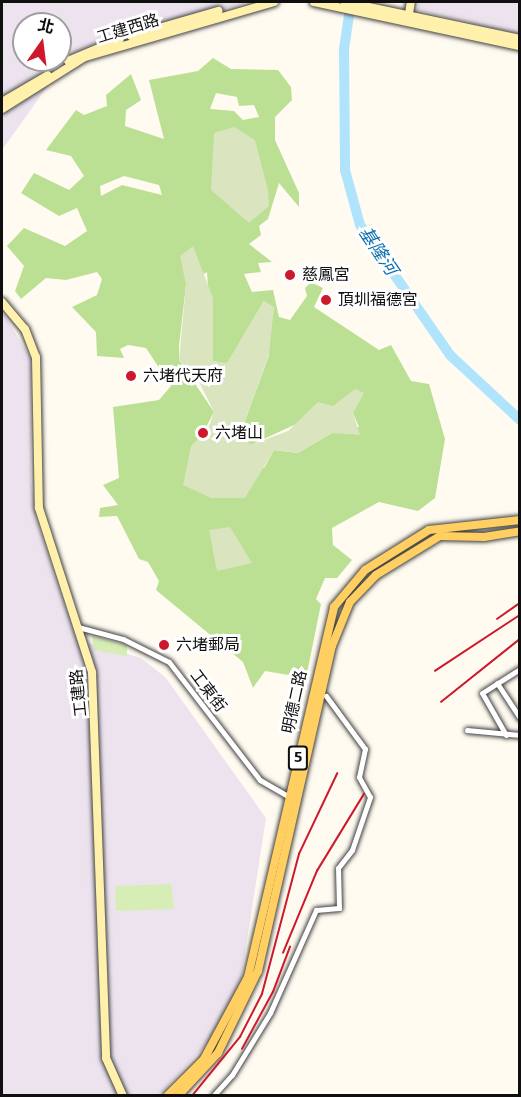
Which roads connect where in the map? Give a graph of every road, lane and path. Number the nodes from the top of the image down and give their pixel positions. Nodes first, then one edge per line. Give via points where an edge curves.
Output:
1 (254, 2) edge
2 (274, 2) edge
3 (314, 2) edge
4 (345, 2) edge
5 (411, 2) edge
6 (408, 18) junction
7 (462, 30) junction
8 (519, 39) edge
9 (519, 46) edge
10 (2, 102) edge
11 (2, 109) edge
12 (2, 302) edge
13 (519, 520) edge
14 (519, 531) edge
15 (78, 627) junction
16 (519, 669) edge
17 (497, 684) junction
18 (326, 696) dead end
19 (519, 718) edge
20 (467, 730) dead end
21 (506, 735) junction
22 (519, 735) edge
23 (294, 799) junction
24 (123, 1095) edge
25 (167, 1095) edge
26 (178, 1095) edge
27 (213, 1095) edge

1 - 10 street, 工建西路 via 79,53
2 - 11 street, 工建西路 via 85,57
3 - 6 street
4 - 6 street
5 - 6 street
6 - 7 street
7 - 8 street
7 - 9 street
12 - 15 street, 工建路 via 25,329 36,357 39,508
13 - 23 main road, 明德二路 / 5 via 429,530 365,570 343,592 326,625
14 - 23 main road, 明德二路 / 5 via 440,536 359,589 332,646
15 - 23 street, 工東街 via 123,639 169,662 260,780
15 - 24 street, 工建路 via 95,712 106,1058
16 - 17 street
17 - 19 street
17 - 21 street via 482,693
18 - 27 street via 365,749 359,777 370,792 352,850 338,868 340,904 316,910 270,1013 232,1075
20 - 21 street
21 - 22 street
23 - 25 main road, 明德二路 / 5 via 242,995 204,1059
23 - 26 main road, 明德二路 / 5 via 253,987 218,1053

